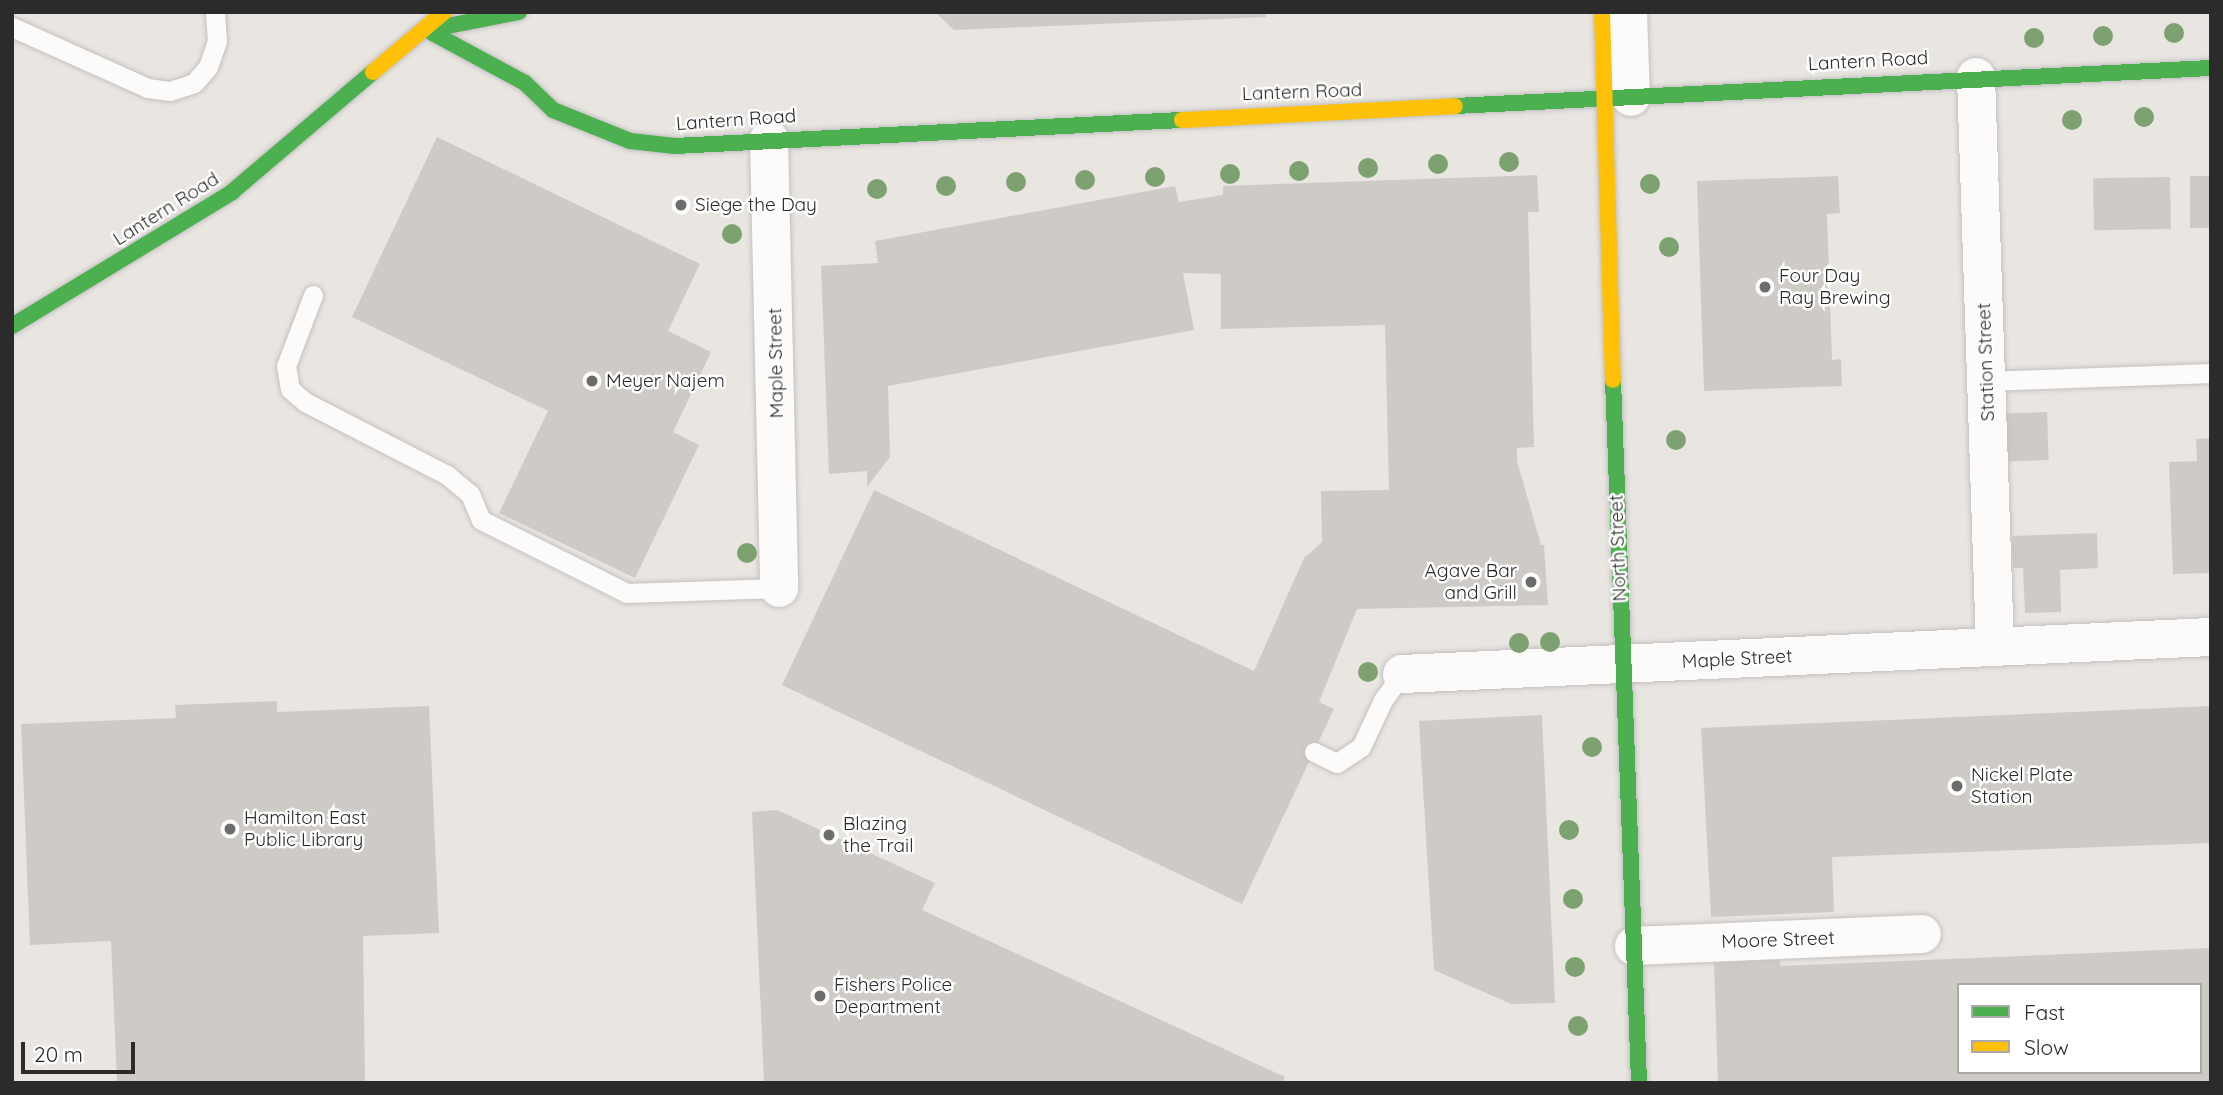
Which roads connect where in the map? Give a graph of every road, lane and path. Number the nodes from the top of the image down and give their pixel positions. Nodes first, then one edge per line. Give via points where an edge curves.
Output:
1 (215, 12) edge
2 (519, 12) edge
3 (1602, 12) edge
4 (1628, 12) edge
5 (428, 18) edge
6 (12, 27) edge
7 (2211, 68) edge
8 (1976, 77) junction
9 (1618, 98) junction
10 (769, 139) junction
11 (313, 295) dead end
12 (12, 326) edge
13 (2211, 373) edge
14 (1987, 381) junction
15 (779, 588) joint
16 (2211, 637) edge
17 (1995, 647) junction
18 (1621, 664) junction
19 (1402, 674) joint
20 (1314, 752) dead end
21 (1922, 934) dead end
22 (1634, 946) junction
23 (1639, 1083) edge

1 - 6 lane via 217,41 208,67 194,83 170,91 148,88
2 - 5 street
3 - 9 street, North Street
4 - 9 street, North Street
5 - 10 street, Lantern Road via 526,83 553,110 597,131 667,145
5 - 12 street, Lantern Road via 232,192
7 - 8 street, Lantern Road
8 - 9 street, Lantern Road
8 - 14 street, Station Street
9 - 10 street, Lantern Road
9 - 18 street, North Street
10 - 15 street, Maple Street
11 - 15 lane via 286,366 290,389 305,402 447,475 470,494 481,520 627,593
13 - 14 lane
14 - 17 street, Station Street
16 - 17 street, Maple Street
17 - 18 street, Maple Street
18 - 19 street, Maple Street
18 - 22 street, North Street
19 - 20 lane, Maple Street via 1383,700 1362,747 1337,763
21 - 22 street, Moore Street
22 - 23 street, North Street

